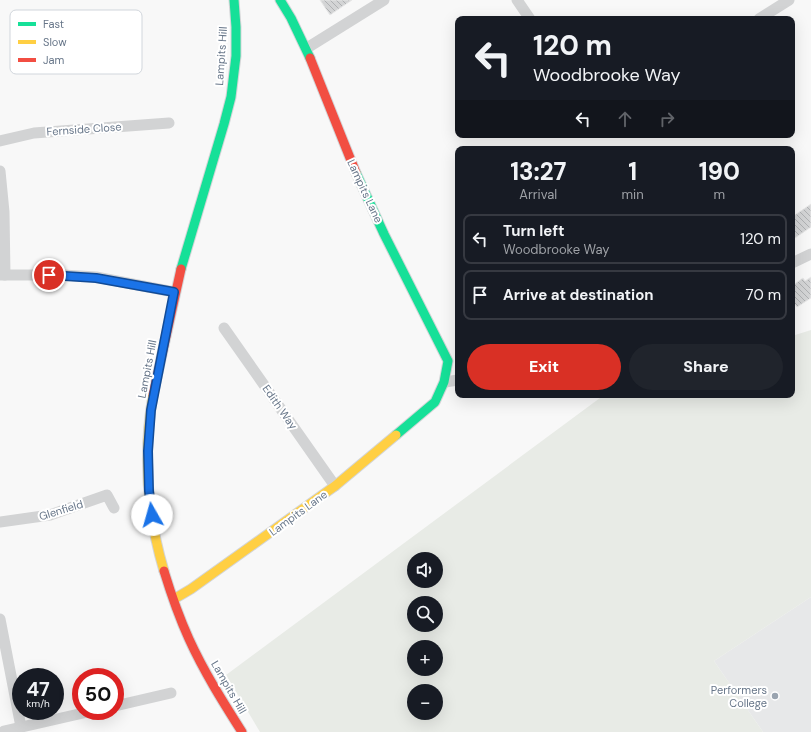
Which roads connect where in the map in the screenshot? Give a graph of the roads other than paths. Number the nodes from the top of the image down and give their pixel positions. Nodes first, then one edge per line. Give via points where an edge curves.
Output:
1 (234, 0) edge
2 (280, 0) edge
3 (384, 0) edge
4 (517, 0) edge
5 (789, 0) edge
6 (528, 16) edge
7 (764, 16) edge
8 (307, 48) junction
9 (169, 123) dead end
10 (0, 141) edge
11 (0, 171) edge
12 (811, 254) edge
13 (795, 262) edge
14 (3, 275) edge
15 (174, 292) junction
16 (224, 328) dead end
17 (455, 380) edge
18 (445, 382) junction
19 (336, 486) junction
20 (114, 508) dead end
21 (0, 522) edge
22 (174, 599) junction
23 (0, 619) edge
24 (171, 693) dead end
25 (124, 704) edge
26 (72, 716) edge
27 (21, 727) junction
28 (4, 731) edge
29 (242, 732) edge

1 - 15 street, Lampits Hill via 235,55 228,110
2 - 8 street, Lampits Lane
3 - 8 street
4 - 6 street
5 - 7 street
8 - 18 street, Lampits Lane via 349,157 448,361
9 - 10 street, Fernside Close via 34,133
11 - 14 street via 4,212
12 - 13 street
14 - 15 street via 96,278
15 - 22 street, Lampits Hill via 151,410 148,451 153,527 164,572
16 - 19 street, Edith Way
17 - 18 street
18 - 19 street, Lampits Lane via 435,402
19 - 22 street, Lampits Lane via 192,589
20 - 21 street, Glenfield via 107,495 50,515
22 - 29 street, Lampits Hill via 188,637 205,671
23 - 27 street
24 - 25 street
26 - 27 street
27 - 28 street

